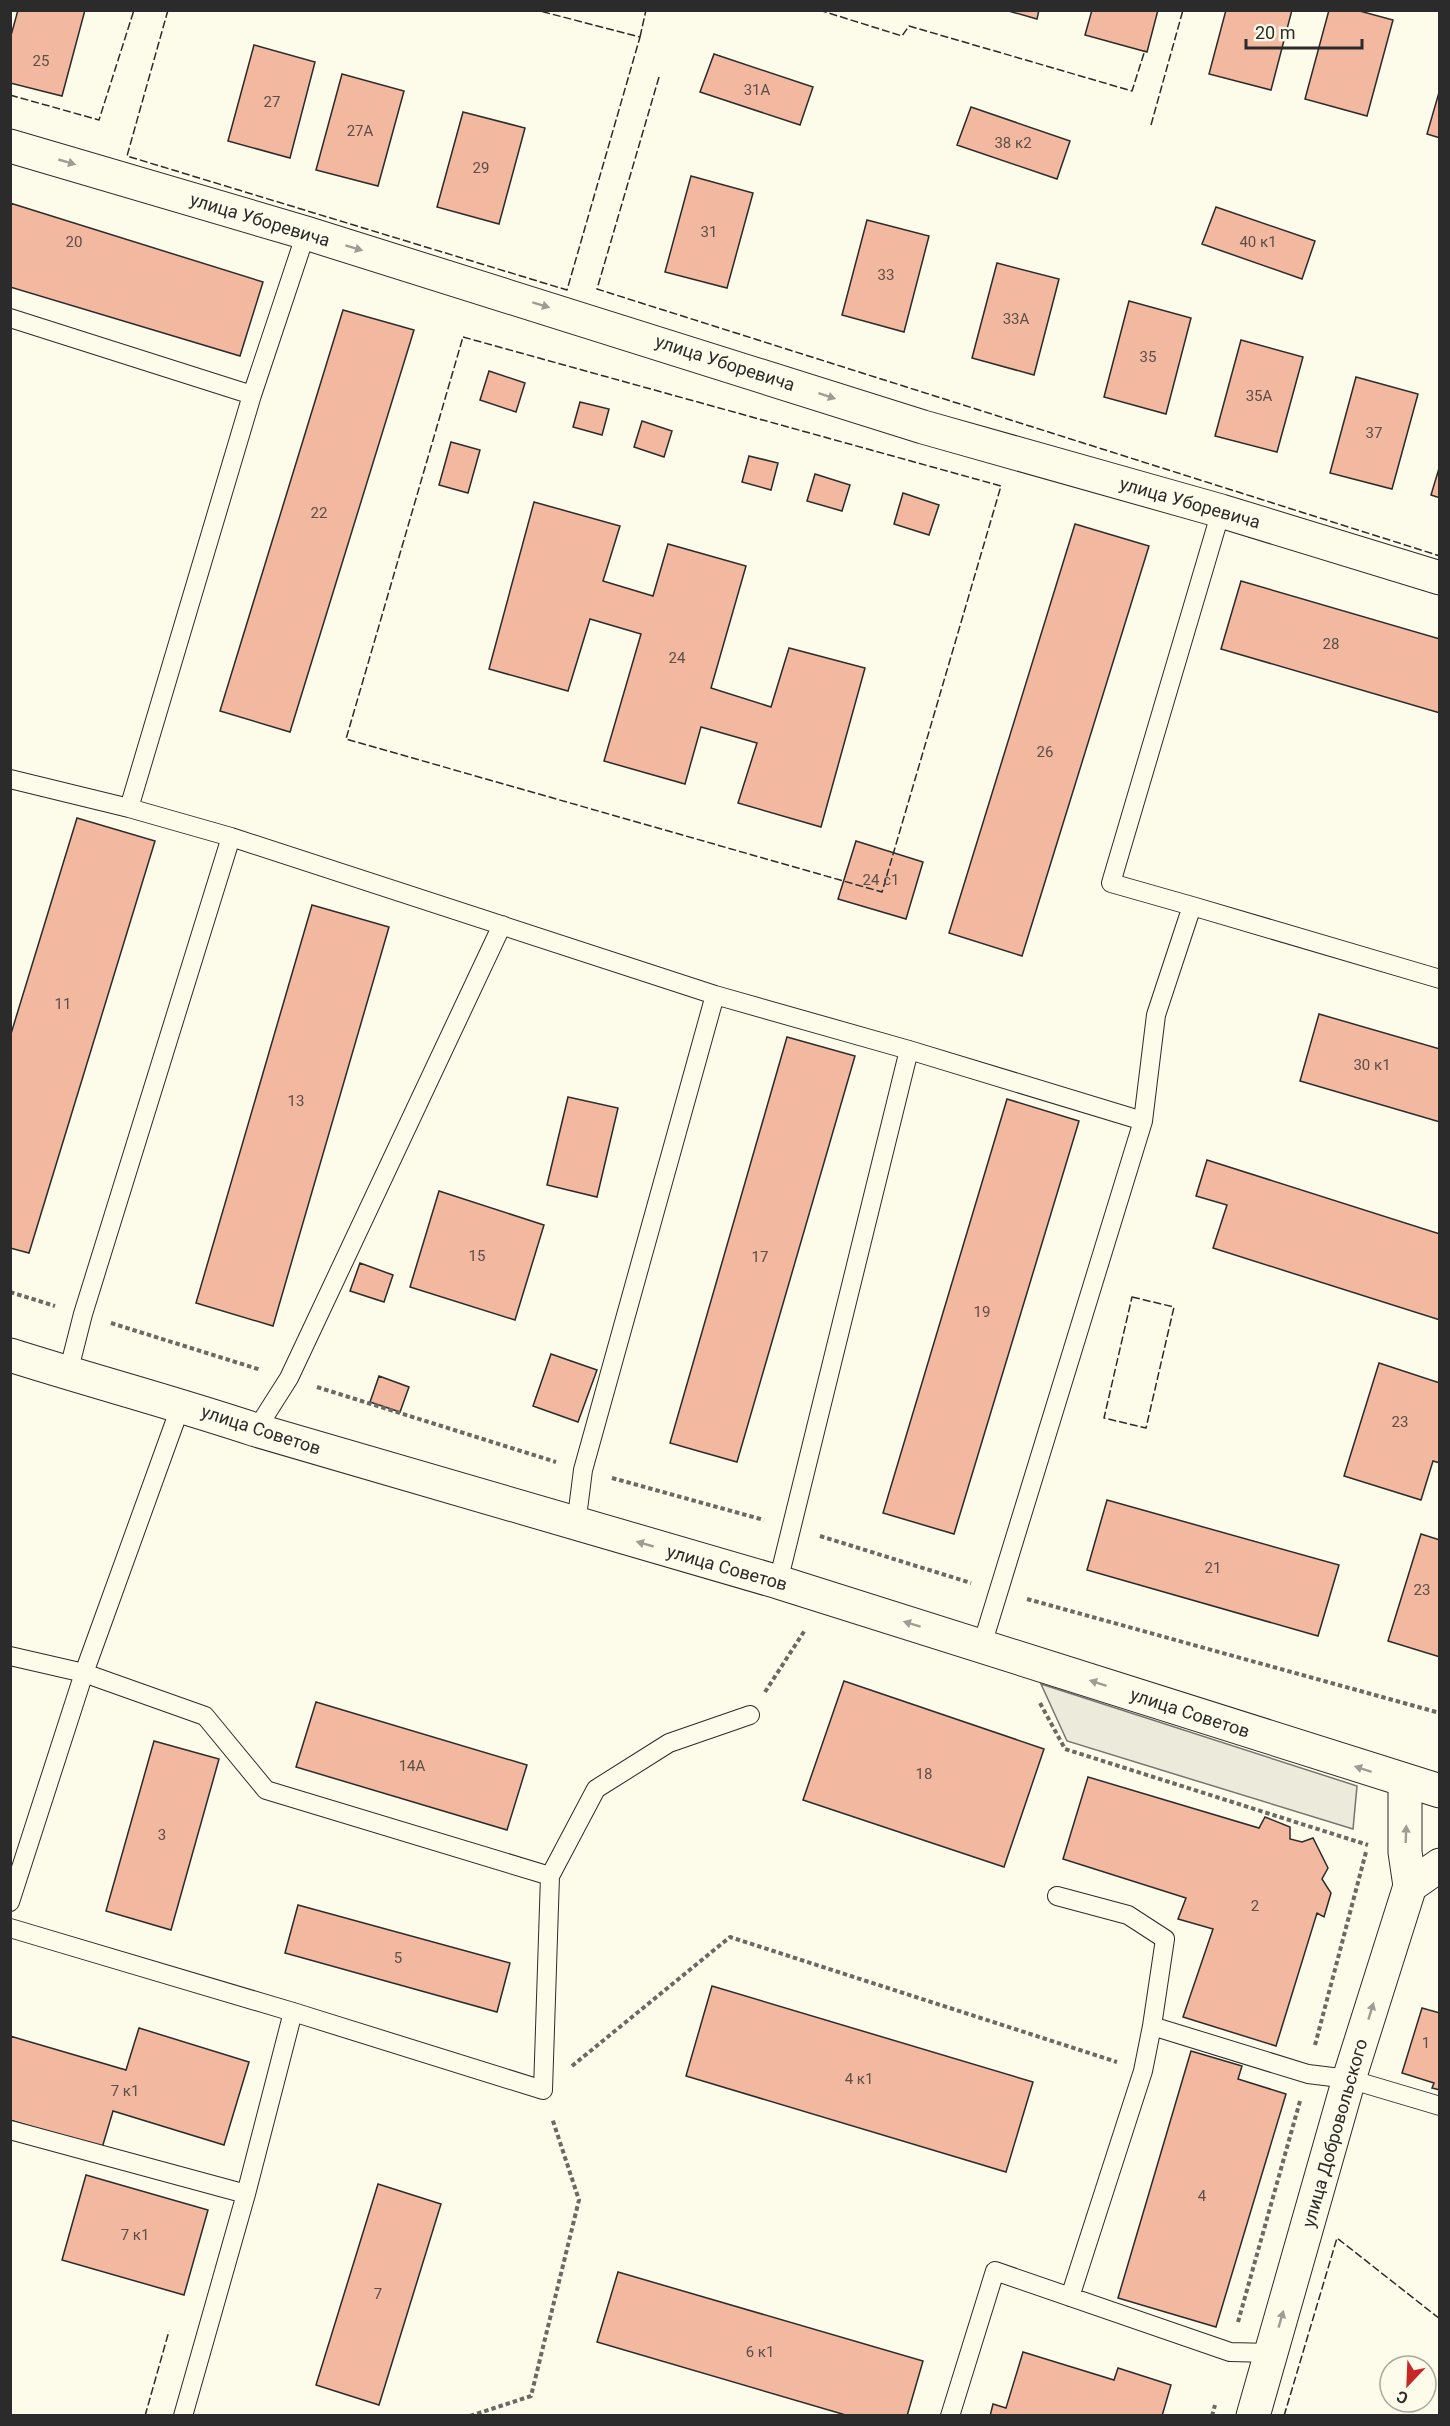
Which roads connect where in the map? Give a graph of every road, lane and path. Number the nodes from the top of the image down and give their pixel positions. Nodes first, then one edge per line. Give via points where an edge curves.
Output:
1 (10, 146) edge
2 (306, 233) junction
3 (10, 318) edge
4 (252, 395) junction
5 (1221, 511) junction
6 (1440, 578) edge
7 (10, 779) edge
8 (129, 807) junction
9 (231, 837) junction
10 (1192, 906) junction
11 (502, 925) junction
12 (1440, 979) edge
13 (714, 995) junction
14 (909, 1050) junction
15 (1143, 1121) junction
16 (10, 1292) edge
17 (83, 1314) junction
18 (10, 1355) edge
19 (68, 1374) junction
20 (289, 1378) junction
21 (181, 1405) junction
22 (256, 1430) junction
23 (583, 1470) junction
24 (576, 1525) junction
25 (791, 1527) junction
26 (778, 1582) junction
27 (998, 1591) junction
28 (807, 1626) dead end
29 (982, 1645) junction
30 (10, 1656) edge
31 (84, 1673) junction
32 (1039, 1701) dead end
33 (1440, 1713) edge
34 (750, 1715) joint
35 (1405, 1782) junction
36 (1440, 1791) edge
37 (1440, 1865) edge
38 (550, 1876) junction
39 (1410, 1886) junction
40 (1057, 1896) dead end
41 (10, 1902) edge
42 (10, 1928) edge
43 (293, 2012) junction
44 (1152, 2026) junction
45 (1143, 2071) junction
46 (1308, 2074) junction
47 (1349, 2079) junction
48 (543, 2090) junction
49 (1440, 2106) edge
50 (10, 2130) edge
51 (246, 2194) junction
52 (1070, 2297) junction
53 (1230, 2352) junction
54 (1271, 2353) junction
55 (183, 2415) edge
56 (470, 2415) edge
57 (950, 2415) edge
58 (1212, 2415) edge
59 (1253, 2415) edge

1 -> 2 street, улица Уборевича
2 - 4 lane
2 -> 5 street, улица Уборевича via 923,427
3 - 4 lane
4 - 8 lane
5 - 6 street, улица Уборевича
5 - 10 lane via 1111,884
7 - 8 lane
8 - 9 lane
9 - 11 lane
9 - 17 lane
10 - 12 lane
10 - 15 lane via 1156,1015
11 - 13 lane
11 - 20 lane
13 - 14 lane
13 - 23 lane
14 - 15 lane
14 - 25 lane
15 - 27 lane
16 - 17 path
17 - 19 lane
17 - 20 path
18 - 19 street, улица Советов
19 - 21 street, улица Советов
20 - 22 lane
20 - 23 path
21 - 22 street, улица Советов
21 - 31 lane
22 - 24 street, улица Советов
23 - 24 lane
23 - 25 path
26 -> 24 street, улица Советов
25 - 26 lane
25 - 27 path
29 -> 26 street, улица Советов
27 - 29 lane
27 - 33 path
28 - 34 path
35 -> 29 street, улица Советов
30 - 31 lane
31 - 38 lane via 206,1716 266,1790
31 - 41 lane
32 - 46 path via 1065,1749 1368,1845
34 - 38 lane via 669,1743 596,1790
35 - 36 street, улица Советов
39 -> 35 street via 1405,1852
37 - 39 street
38 - 48 lane
47 -> 39 street, улица Добровольского
40 - 44 lane via 1128,1915 1165,1939
42 - 43 lane
43 - 48 lane
43 - 51 lane
44 - 45 lane
44 - 46 lane
45 - 48 path via 730,1937
45 - 52 lane
46 - 47 lane
46 - 53 path
47 - 49 lane
54 -> 47 street, улица Добровольского
48 - 56 path via 579,2200 531,2396
50 - 51 lane
51 - 55 lane
52 - 53 lane
52 - 57 lane via 995,2271
53 - 54 lane
53 - 58 path
54 - 59 street, улица Добровольского

